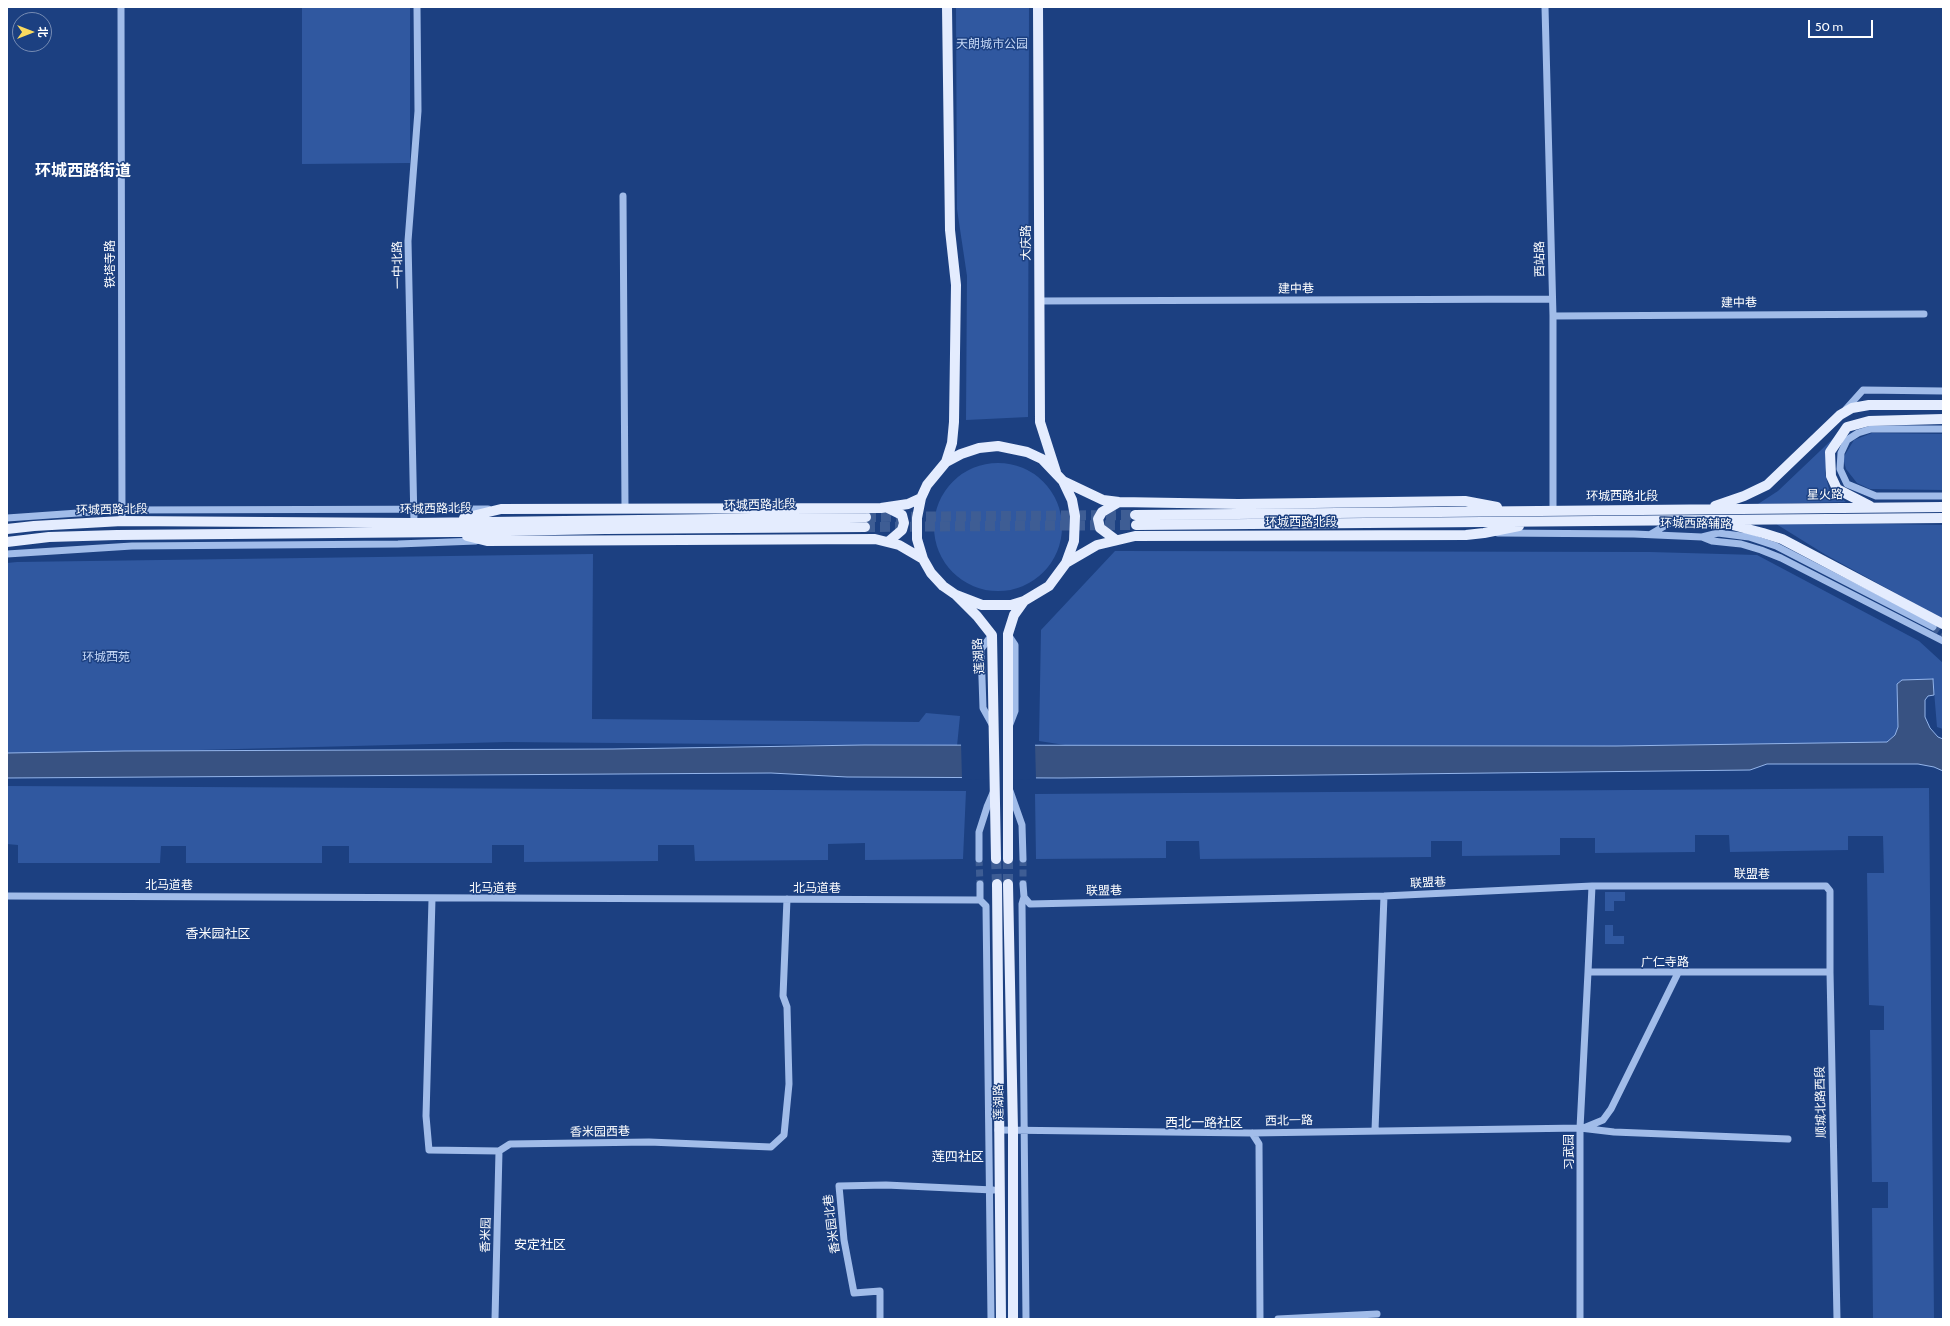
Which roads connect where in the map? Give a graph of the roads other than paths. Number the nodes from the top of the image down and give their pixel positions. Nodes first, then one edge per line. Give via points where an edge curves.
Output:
1 (122, 7) edge
2 (417, 7) edge
3 (947, 7) edge
4 (1038, 7) edge
5 (1545, 7) edge
6 (623, 196) dead end
7 (1552, 299) junction
8 (1039, 301) junction
9 (1924, 314) dead end
10 (1553, 316) junction
11 (1943, 391) edge
12 (1943, 405) edge
13 (1840, 415) junction
14 (1943, 419) edge
15 (1943, 429) edge
16 (946, 462) junction
17 (1060, 478) junction
18 (1943, 496) edge
19 (921, 498) junction
20 (1119, 502) junction
21 (1872, 507) junction
22 (1943, 507) edge
23 (625, 508) junction
24 (888, 508) junction
25 (414, 509) junction
26 (501, 509) junction
27 (121, 510) junction
28 (1512, 510) junction
29 (1553, 510) junction
30 (1708, 514) junction
31 (866, 517) tunnel mouth
32 (7, 518) edge
33 (1943, 518) edge
34 (1675, 520) junction
35 (122, 521) junction
36 (1542, 521) junction
37 (414, 523) junction
38 (443, 523) junction
39 (865, 527) tunnel mouth
40 (7, 530) edge
41 (452, 532) junction
42 (1484, 533) junction
43 (1650, 534) junction
44 (1702, 537) junction
45 (1116, 540) junction
46 (487, 541) junction
47 (7, 542) edge
48 (888, 542) junction
49 (7, 554) edge
50 (923, 559) junction
51 (1066, 563) junction
52 (956, 595) junction
53 (1024, 601) junction
54 (1938, 625) edge
55 (1008, 634) junction
56 (992, 635) junction
57 (1943, 642) edge
58 (993, 648) junction
59 (1008, 648) junction
60 (1008, 728) junction
61 (995, 729) junction
62 (1009, 788) junction
63 (995, 789) junction
64 (979, 859) tunnel mouth
65 (996, 859) tunnel mouth
66 (1008, 859) tunnel mouth
67 (1023, 859) tunnel mouth
68 (980, 884) tunnel mouth
69 (997, 884) tunnel mouth
70 (1008, 884) tunnel mouth
71 (1023, 884) tunnel mouth
72 (1592, 886) junction
73 (1826, 886) joint
74 (7, 896) edge
75 (1384, 896) junction
76 (1024, 898) junction
77 (432, 899) junction
78 (787, 899) junction
79 (980, 900) junction
80 (1588, 972) junction
81 (1830, 972) junction
82 (1678, 973) junction
83 (1580, 1128) junction
84 (998, 1130) junction
85 (1013, 1130) junction
86 (1024, 1130) junction
87 (1375, 1130) junction
88 (1252, 1132) junction
89 (1788, 1139) dead end
90 (499, 1151) junction
91 (994, 1190) junction
92 (1377, 1314) dead end
93 (495, 1319) edge
94 (880, 1319) edge
95 (991, 1319) edge
96 (1001, 1319) edge
97 (1014, 1319) edge
98 (1026, 1319) edge
99 (1260, 1319) edge
100 (1278, 1319) edge
101 (1310, 1319) edge
102 (1580, 1319) edge
103 (1837, 1319) edge

1 - 27 street, 铁塔寺路
2 - 25 street, 一中北路 via 418,111 408,241
3 - 16 main road via 950,230 956,285 954,422 952,443
4 - 8 main road, 大庆路
5 - 7 street, 西站路
6 - 23 street
7 - 8 street, 建中巷
7 - 10 street, 西站路
8 - 17 main road, 大庆路 via 1040,422
9 - 10 street, 建中巷
10 - 29 street, 西站路
11 - 13 street via 1863,390
12 - 13 main road via 1869,405 1852,408
13 - 30 main road via 1767,485
14 - 21 main road via 1869,421 1847,427 1830,452 1831,476 1837,489
15 - 18 street via 1871,429 1858,433 1847,440 1841,453 1840,470 1847,484 1876,496
16 - 17 main road via 979,448 998,446 1016,449 1042,459
16 - 19 main road via 927,485
17 - 20 main road, 环城西路北段 via 1103,500
17 - 51 main road via 1072,500 1075,516 1074,541
19 - 24 main road
19 - 50 main road via 916,518 917,539
20 - 28 main road, 环城西路北段 via 1238,504 1465,501
20 - 45 main road via 1102,512 1098,519 1100,528
21 - 22 main road, 星火路
21 - 30 main road, 星火路
23 - 24 main road
23 - 26 main road
24 - 48 main road via 902,515 904,523 902,530
25 - 26 street
25 - 27 street
25 - 37 street, 一中北路
26 - 38 main road
27 - 32 street
27 - 35 street, 铁塔寺路
28 - 29 main road, 环城西路北段
28 - 36 main road, 环城西路北段 via 1135,520
29 - 30 main road, 环城西路北段
30 - 33 main road, 星火路
30 - 34 main road, 环城西路北段
30 - 54 main road via 1782,539
31 - 38 main road, 环城西路北段
34 - 36 main road, 环城西路北段
34 - 43 street
35 - 37 main road, 环城西路北段
35 - 40 main road, 环城西路北段
36 - 42 main road, 环城西路北段
37 - 38 main road, 环城西路北段
39 - 41 main road, 环城西路北段
41 - 46 main road
41 - 47 main road, 环城西路北段 via 117,535 49,537
42 - 43 street, 环城西路辅路
42 - 45 main road, 环城西路北段 via 1135,536
43 - 44 street, 环城西路辅路
44 - 54 street, 环城西路辅路 via 1718,533 1749,537 1776,546
44 - 57 street via 1712,541 1740,544 1781,558
45 - 51 main road, 环城西路北段 via 1097,545
46 - 48 main road via 875,539
46 - 49 street via 132,546
48 - 50 main road via 899,545
50 - 52 main road via 939,582
51 - 53 main road via 1049,586
52 - 53 main road via 990,606 1011,605
52 - 56 main road, 莲湖路
53 - 55 main road via 1014,615
55 - 59 main road
55 - 60 street via 1015,645 1015,711
56 - 58 main road, 莲湖路
56 - 61 street via 982,649 983,708
58 - 59 main road via 1000,644
58 - 61 main road, 莲湖路
59 - 60 main road
60 - 62 main road
61 - 63 main road, 莲湖路
62 - 66 main road
62 - 67 street via 1022,825
63 - 64 street via 979,832
63 - 65 main road
68 - 79 street
69 - 84 main road, 莲湖路
70 - 85 main road, 莲湖路
71 - 76 street
72 - 73 street, 联盟巷
72 - 75 street, 联盟巷
72 - 80 street
73 - 81 street, 顺城北路西段 via 1830,891
74 - 77 street, 北马道巷
75 - 76 street, 联盟巷 via 1030,904
75 - 87 street
76 - 86 street
77 - 78 street, 北马道巷
77 - 90 street, 香米园西巷 via 426,1116 429,1150
78 - 79 street, 北马道巷
78 - 90 street, 香米园西巷 via 783,996 787,1007 789,1084 784,1135 771,1147 649,1142 510,1144
79 - 91 street via 986,906
80 - 82 street, 广仁寺路
80 - 83 street
81 - 82 street, 广仁寺路
81 - 103 street, 顺城北路西段
82 - 83 street, 习武园 via 1611,1109 1603,1120
83 - 87 street, 西北一路
83 - 89 street via 1614,1132
83 - 102 street, 习武园
84 - 85 street, 西北一路
84 - 91 main road, 莲湖路
85 - 86 street, 西北一路
85 - 97 main road, 莲湖路
86 - 88 street, 西北一路
86 - 98 street
87 - 88 street, 西北一路
88 - 99 street via 1259,1144
90 - 93 street, 香米园
91 - 94 street, 香米园北巷 via 839,1186 844,1240 854,1293 880,1292
91 - 95 street
91 - 96 main road, 莲湖路
92 - 101 street
100 - 101 street

